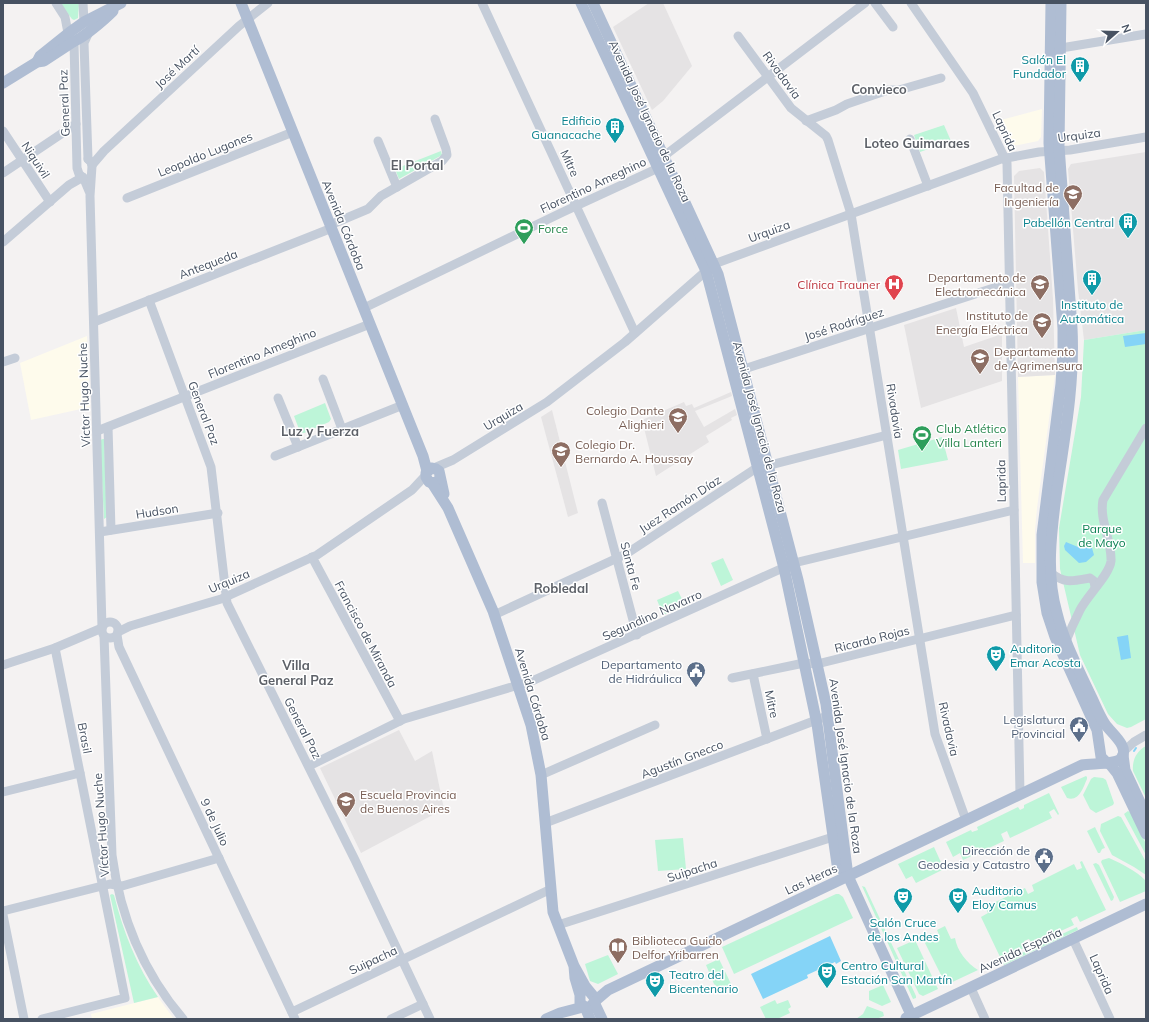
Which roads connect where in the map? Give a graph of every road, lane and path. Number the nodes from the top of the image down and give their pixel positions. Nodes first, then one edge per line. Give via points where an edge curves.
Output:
1 (56, 3) edge
2 (83, 3) edge
3 (241, 3) edge
4 (268, 3) edge
5 (482, 3) edge
6 (581, 3) edge
7 (593, 3) edge
8 (865, 3) edge
9 (875, 3) edge
10 (911, 3) edge
11 (1052, 3) edge
12 (1061, 3) edge
13 (119, 4) edge
14 (248, 19) junction
15 (893, 27) dead end
16 (79, 33) junction
17 (1146, 34) edge
18 (738, 36) dead end
19 (1056, 49) junction
20 (768, 77) junction
21 (941, 78) dead end
22 (3, 83) edge
23 (434, 119) dead end
24 (806, 121) junction
25 (76, 124) junction
26 (3, 131) edge
27 (293, 132) junction
28 (1146, 137) edge
29 (910, 139) dead end
30 (378, 141) dead end
31 (1054, 151) junction
32 (664, 157) junction
33 (1005, 159) junction
34 (22, 160) junction
35 (90, 164) junction
36 (657, 167) junction
37 (80, 172) junction
38 (3, 173) edge
39 (928, 186) junction
40 (396, 187) junction
41 (90, 196) junction
42 (127, 198) dead end
43 (50, 202) junction
44 (576, 206) junction
45 (851, 214) junction
46 (331, 227) junction
47 (3, 242) edge
48 (710, 268) junction
49 (1009, 283) junction
50 (149, 300) junction
51 (364, 308) junction
52 (94, 322) junction
53 (370, 324) junction
54 (870, 328) junction
55 (635, 333) junction
56 (15, 358) dead end
57 (3, 362) edge
58 (738, 371) junction
59 (323, 379) dead end
60 (185, 397) junction
61 (278, 398) dead end
62 (403, 405) junction
63 (108, 427) junction
64 (1146, 428) edge
65 (342, 429) junction
66 (97, 431) junction
67 (887, 435) junction
68 (298, 447) junction
69 (276, 456) dead end
70 (763, 466) junction
71 (433, 475) junction
72 (602, 503) dead end
73 (1014, 510) junction
74 (218, 513) junction
75 (772, 523) junction
76 (111, 530) junction
77 (100, 532) junction
78 (903, 537) junction
79 (312, 557) junction
80 (616, 559) junction
81 (794, 563) junction
82 (784, 568) junction
83 (1051, 573) junction
84 (1095, 587) junction
85 (102, 593) junction
86 (226, 596) junction
87 (494, 615) junction
88 (1016, 615) junction
89 (116, 628) junction
90 (103, 632) junction
91 (637, 635) junction
92 (920, 639) junction
93 (1066, 641) junction
94 (55, 648) junction
95 (804, 663) junction
96 (817, 664) junction
97 (3, 665) edge
98 (753, 674) junction
99 (732, 678) dead end
100 (518, 685) junction
101 (826, 704) junction
102 (827, 716) junction
103 (400, 721) junction
104 (816, 721) junction
105 (655, 725) dead end
106 (1146, 734) edge
107 (767, 739) junction
108 (1100, 749) junction
109 (1122, 750) junction
110 (1108, 763) junction
111 (309, 766) junction
112 (80, 773) junction
113 (540, 775) junction
114 (3, 792) edge
115 (1020, 794) junction
116 (1146, 815) edge
117 (966, 820) junction
118 (545, 823) junction
119 (1146, 834) edge
120 (833, 838) junction
121 (219, 858) junction
122 (848, 876) junction
123 (103, 886) junction
124 (117, 886) junction
125 (551, 889) junction
126 (1146, 904) edge
127 (3, 911) edge
128 (3, 915) edge
129 (558, 925) junction
130 (1073, 939) junction
131 (402, 960) junction
132 (971, 988) junction
133 (588, 1001) junction
134 (423, 1004) junction
135 (293, 1015) edge
136 (910, 1018) edge
137 (24, 1019) edge
138 (42, 1019) edge
139 (183, 1019) edge
140 (391, 1019) edge
141 (430, 1019) edge
142 (546, 1019) edge
143 (590, 1019) edge
144 (602, 1019) edge
145 (985, 1019) edge
146 (1110, 1019) edge

1 - 16 street, General Paz
2 - 16 street, Víctor Hugo Nuche
3 - 14 main road, Avenida Córdoba
4 - 14 street, José Martí
5 - 44 street, Mitre
6 - 36 main road, Avenida José Ignacio de la Roza
7 - 32 main road, Avenida José Ignacio de la Roza
8 - 20 street, Florentino Ameghino
9 - 15 street
10 - 33 street, Laprida via 974,93
11 - 19 main road
12 - 19 main road
13 - 16 main road via 112,13
14 - 27 main road, Avenida Córdoba
14 - 35 street, José Martí
16 - 22 main road via 44,61 37,62
16 - 25 street, General Paz
16 - 35 street, Víctor Hugo Nuche
17 - 19 street
18 - 20 street, Rivadavia
19 - 31 main road
20 - 24 street, Rivadavia via 791,108
20 - 32 street, Florentino Ameghino
21 - 24 street via 899,90 888,90
23 - 40 street, Antequeda via 447,155 442,161
24 - 45 street, Rivadavia via 830,142
25 - 34 street
25 - 37 street, General Paz
26 - 34 street, Niquivil
27 - 42 street, Leopoldo Lugones
27 - 46 main road, Avenida Córdoba
28 - 31 street, Urquiza
29 - 39 street
30 - 40 street
31 - 33 street, Urquiza
31 - 83 main road via 1073,351 1052,535
31 - 108 main road via 1063,352 1062,384 1042,536 1042,582 1052,629 1097,730
32 - 36 street, Florentino Ameghino
32 - 48 main road, Avenida José Ignacio de la Roza
33 - 39 street, Urquiza
33 - 49 street, Laprida
34 - 38 street
34 - 43 street, Niquivil
35 - 37 street via 87,176
35 - 37 street via 81,160
35 - 41 street, Víctor Hugo Nuche
36 - 44 street, Florentino Ameghino
36 - 48 main road, Avenida José Ignacio de la Roza
37 - 41 street, Víctor Hugo Nuche
37 - 43 street
39 - 45 street, Urquiza
40 - 46 street, Antequeda via 381,196 368,209
41 - 52 street, Víctor Hugo Nuche
43 - 47 street
44 - 51 street, Florentino Ameghino
44 - 55 street, Mitre
45 - 48 street, Urquiza
45 - 54 street, Rivadavia
46 - 50 street, Antequeda
46 - 51 main road, Avenida Córdoba
48 - 55 street, Urquiza
48 - 58 main road, Avenida José Ignacio de la Roza
48 - 58 main road, Avenida José Ignacio de la Roza via 721,305 729,315
49 - 54 street, José Rodríguez
49 - 73 street, Laprida
50 - 52 street, Antequeda
50 - 60 street, General Paz
51 - 53 main road, Avenida Córdoba
52 - 66 street, Víctor Hugo Nuche
53 - 60 street, Florentino Ameghino
53 - 62 main road, Avenida Córdoba
54 - 58 street, José Rodríguez
54 - 67 street, Rivadavia
55 - 71 street, Urquiza via 547,402
56 - 57 street
58 - 70 main road, Avenida José Ignacio de la Roza
59 - 65 street
60 - 63 street, Florentino Ameghino
60 - 74 street, General Paz via 211,467
61 - 68 street
62 - 65 street
62 - 71 main road, Avenida Córdoba
63 - 66 street, Florentino Ameghino
63 - 76 street, Víctor Hugo Nuche
64 - 84 street via 1103,500 1111,560 1108,570
65 - 68 street
66 - 77 street, Víctor Hugo Nuche
67 - 70 street, Juez Ramón Díaz
67 - 78 street, Rivadavia
68 - 69 street
70 - 75 main road, Avenida José Ignacio de la Roza
70 - 80 street, Juez Ramón Díaz
70 - 81 main road, Avenida José Ignacio de la Roza via 779,507
71 - 79 street, Urquiza
71 - 87 main road, Avenida Córdoba
72 - 80 street, Santa Fe
73 - 78 street, Segundino Navarro
73 - 88 street, Laprida
74 - 76 street, Hudson
74 - 86 street, General Paz
75 - 81 main road via 786,554
75 - 82 main road, Avenida José Ignacio de la Roza
76 - 77 street, Hudson
77 - 85 street, Víctor Hugo Nuche
78 - 81 street, Segundino Navarro
78 - 92 street, Rivadavia
79 - 86 street, Urquiza
79 - 103 street, Francisco de Miranda
80 - 87 street, Juez Ramón Díaz
80 - 91 street, Santa Fe
81 - 82 street, Segundino Navarro
81 - 96 main road, Avenida José Ignacio de la Roza
82 - 91 street, Segundino Navarro
82 - 95 main road, Avenida José Ignacio de la Roza
83 - 84 street via 1069,581 1090,578 1094,581
83 - 93 main road via 1056,613
84 - 93 street via 1080,610
85 - 89 street, Víctor Hugo Nuche
85 - 90 street, Víctor Hugo Nuche
86 - 89 street, Urquiza
86 - 111 street, General Paz via 227,603
87 - 100 main road, Avenida Córdoba
88 - 92 street, Ricardo Rojas
88 - 115 street, Laprida
89 - 90 street via 108,622
89 - 90 street via 114,638 110,639
89 - 121 street, 9 de Julio via 119,648
90 - 94 street
90 - 124 street, Víctor Hugo Nuche via 112,855
91 - 100 street, Segundino Navarro
92 - 96 street, Ricardo Rojas
92 - 117 street, Rivadavia via 935,734
93 - 109 main road via 1104,723
94 - 97 street
94 - 112 street, Brasil
95 - 96 street, Ricardo Rojas
95 - 98 street, Ricardo Rojas
95 - 101 main road via 814,674
95 - 104 main road, Avenida José Ignacio de la Roza
96 - 101 main road, Avenida José Ignacio de la Roza
98 - 99 street, Ricardo Rojas
98 - 107 street, Mitre
100 - 103 street, Segundino Navarro
100 - 113 main road, Avenida Córdoba via 531,725
101 - 102 main road, Avenida José Ignacio de la Roza
102 - 104 street, Agustín Gnecco
102 - 122 main road, Avenida José Ignacio de la Roza
103 - 111 street, Segundino Navarro
104 - 107 street, Agustín Gnecco
104 - 120 main road, Avenida José Ignacio de la Roza
105 - 113 street
106 - 109 street
107 - 118 street, Agustín Gnecco
108 - 109 main road via 1101,745 1112,739
108 - 110 main road via 1101,757
109 - 110 main road via 1116,763
109 - 116 main road via 1125,770
110 - 115 main road, Las Heras via 1082,765
110 - 119 main road via 1117,773
111 - 131 street, General Paz
112 - 114 street
112 - 123 street, Brasil
113 - 118 main road, Avenida Córdoba
115 - 117 main road, Las Heras
117 - 122 main road, Las Heras
118 - 125 main road, Avenida Córdoba
120 - 122 main road, Avenida José Ignacio de la Roza via 836,864
120 - 129 street, Suipacha
121 - 124 street
121 - 135 street, 9 de Julio
122 - 133 main road, Las Heras
122 - 136 main road, Avenida José Ignacio de la Roza
123 - 124 street
123 - 127 street
123 - 138 street, Brasil via 124,998
124 - 139 street, Víctor Hugo Nuche via 140,953 159,986
125 - 129 main road, Avenida Córdoba via 553,912
125 - 131 street, Suipacha
126 - 130 main road, Avenida España
128 - 137 street
129 - 133 main road, Avenida Córdoba via 574,966 575,978
130 - 132 main road, Avenida España
130 - 146 street, Laprida
131 - 134 street, General Paz
131 - 135 street, Suipacha
132 - 136 main road, Avenida España
132 - 145 street
133 - 142 main road, Las Heras
133 - 143 main road, Avenida Córdoba
133 - 144 main road, Avenida Córdoba
134 - 140 street
134 - 141 street, General Paz

